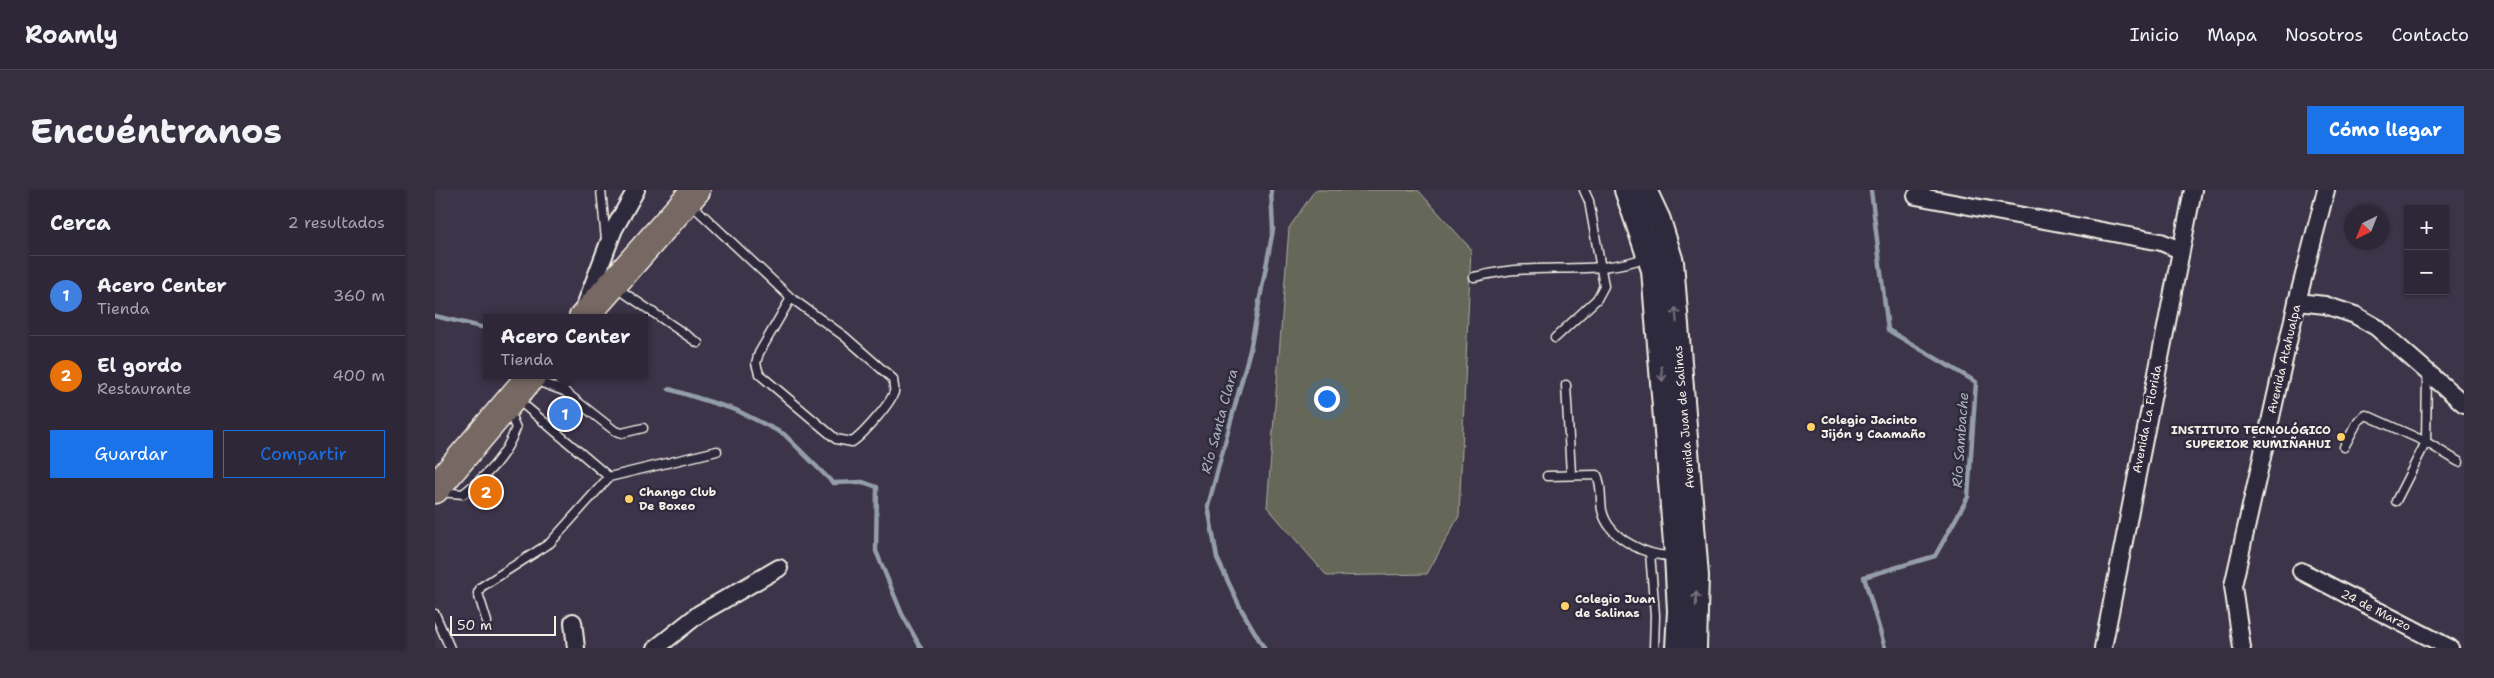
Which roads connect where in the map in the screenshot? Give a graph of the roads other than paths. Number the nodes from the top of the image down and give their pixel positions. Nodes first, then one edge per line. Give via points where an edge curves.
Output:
1 (601, 190) edge
2 (636, 190) edge
3 (1585, 190) edge
4 (1626, 190) edge
5 (1645, 190) edge
6 (2193, 190) edge
7 (2326, 190) edge
8 (692, 195) edge
9 (1916, 196) dead end
10 (607, 246) junction
11 (2180, 250) junction
12 (1649, 256) junction
13 (1599, 266) junction
14 (1474, 277) dead end
15 (613, 285) junction
16 (791, 298) junction
17 (2297, 302) junction
18 (583, 314) edge
19 (586, 314) edge
20 (1555, 338) dead end
21 (698, 343) dead end
22 (2427, 372) junction
23 (1566, 384) dead end
24 (520, 388) edge
25 (2464, 404) edge
26 (643, 428) dead end
27 (2426, 442) junction
28 (2344, 447) dead end
29 (717, 451) dead end
30 (2459, 462) dead end
31 (1571, 474) junction
32 (1547, 476) dead end
33 (609, 477) junction
34 (435, 489) edge
35 (2396, 501) dead end
36 (1650, 553) junction
37 (1686, 556) junction
38 (779, 568) dead end
39 (2301, 571) dead end
40 (435, 614) edge
41 (487, 622) dead end
42 (573, 622) dead end
43 (2423, 642) edge
44 (450, 648) edge
45 (576, 648) edge
46 (656, 648) edge
47 (1654, 648) edge
48 (1677, 648) edge
49 (1695, 648) edge
50 (2103, 648) edge
51 (2242, 648) edge
52 (2450, 648) edge

1 - 10 lane
2 - 10 street
3 - 13 lane
4 - 12 main road, Avenida Juan de Salinas
37 -> 5 main road, Avenida Juan de Salinas via 1672,262 1659,220
6 - 11 street, Avenida La Florida
7 - 17 street, Avenida Atahualpa
8 - 15 highway
8 - 16 lane
9 - 11 street via 2161,242
10 - 18 street
11 - 50 street, Avenida La Florida
12 - 13 lane via 1635,262
12 -> 37 main road, Avenida Juan de Salinas
13 - 14 lane via 1515,270
13 - 20 lane via 1604,286 1597,299
15 - 19 highway
15 - 21 lane
16 - 16 lane via 759,353 756,363 759,374 836,438 852,442 860,437 885,406 894,391 893,380 844,336
17 - 22 street via 2325,305 2355,315 2376,327
17 - 51 street, Avenida Atahualpa via 2233,586
22 - 25 street
22 - 27 lane
23 - 31 lane
24 - 26 lane via 564,392 615,431 622,433
24 - 33 lane
24 - 34 highway
27 - 28 lane via 2366,415 2357,421
27 - 30 lane
27 - 35 lane
29 - 33 lane
31 - 32 lane
31 - 36 lane via 1597,475 1605,517 1630,544
33 - 41 lane via 549,543 481,587 478,593
36 - 37 lane
36 - 47 lane
37 - 48 main road, Avenida Juan de Salinas
49 -> 37 main road, Avenida Juan de Salinas
38 - 46 street via 699,614
39 - 43 street, 24 de Marzo
40 - 44 lane
42 - 45 street
43 - 52 street, 24 de Marzo

